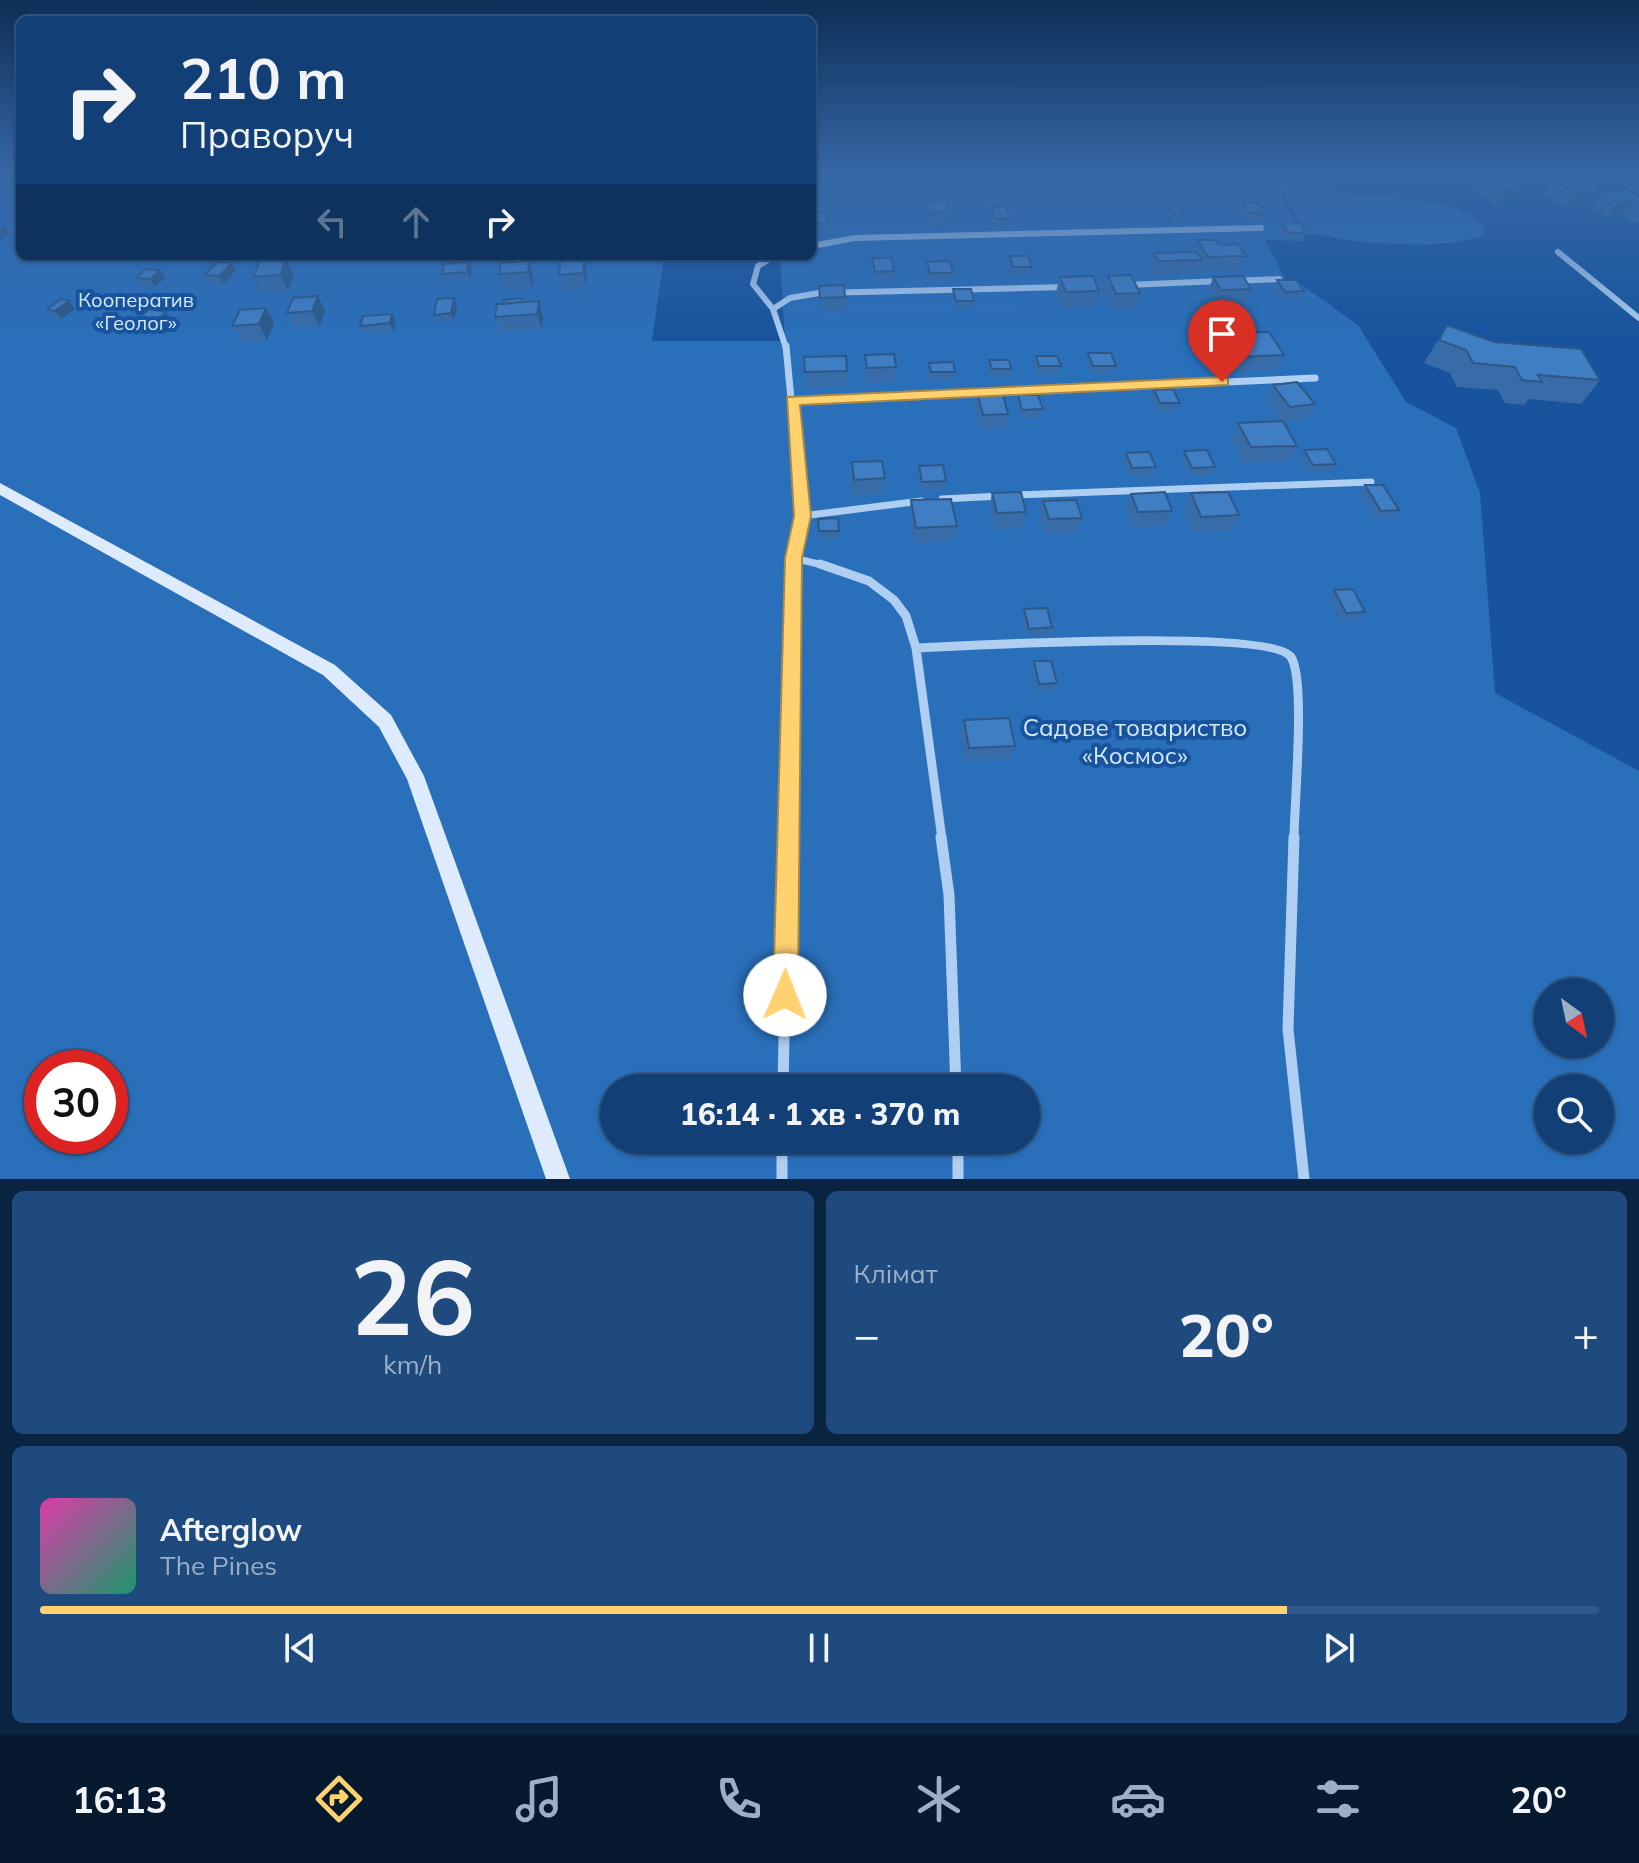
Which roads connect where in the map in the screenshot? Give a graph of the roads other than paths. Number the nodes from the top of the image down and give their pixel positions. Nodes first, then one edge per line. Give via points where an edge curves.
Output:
1 (1261, 228) dead end
2 (816, 245) edge
3 (1558, 252) dead end
4 (763, 260) edge
5 (1279, 279) edge
6 (1123, 285) edge
7 (1076, 287) edge
8 (773, 309) junction
9 (1639, 318) edge
10 (1315, 378) dead end
11 (792, 401) junction
12 (1371, 482) edge
13 (0, 488) edge
14 (802, 516) junction
15 (793, 558) junction
16 (916, 648) junction
17 (783, 1074) edge
18 (955, 1074) edge
19 (782, 1154) edge
20 (958, 1154) edge
21 (558, 1179) edge
22 (782, 1179) edge
23 (958, 1179) edge
24 (1304, 1179) edge

1 - 2 street via 869,237
3 - 9 street
4 - 8 street via 753,284
5 - 6 street
7 - 8 street via 819,293 790,298
8 - 11 street via 785,341
10 - 11 street
11 - 14 street
12 - 14 street via 938,500
13 - 21 street via 329,670 385,721 424,801
14 - 15 street
15 - 16 street via 842,570 881,589 904,612
15 - 17 street
16 - 18 street via 949,895
16 - 24 street via 1205,641 1261,645 1291,657 1298,684 1288,1029
19 - 22 street
20 - 23 street

